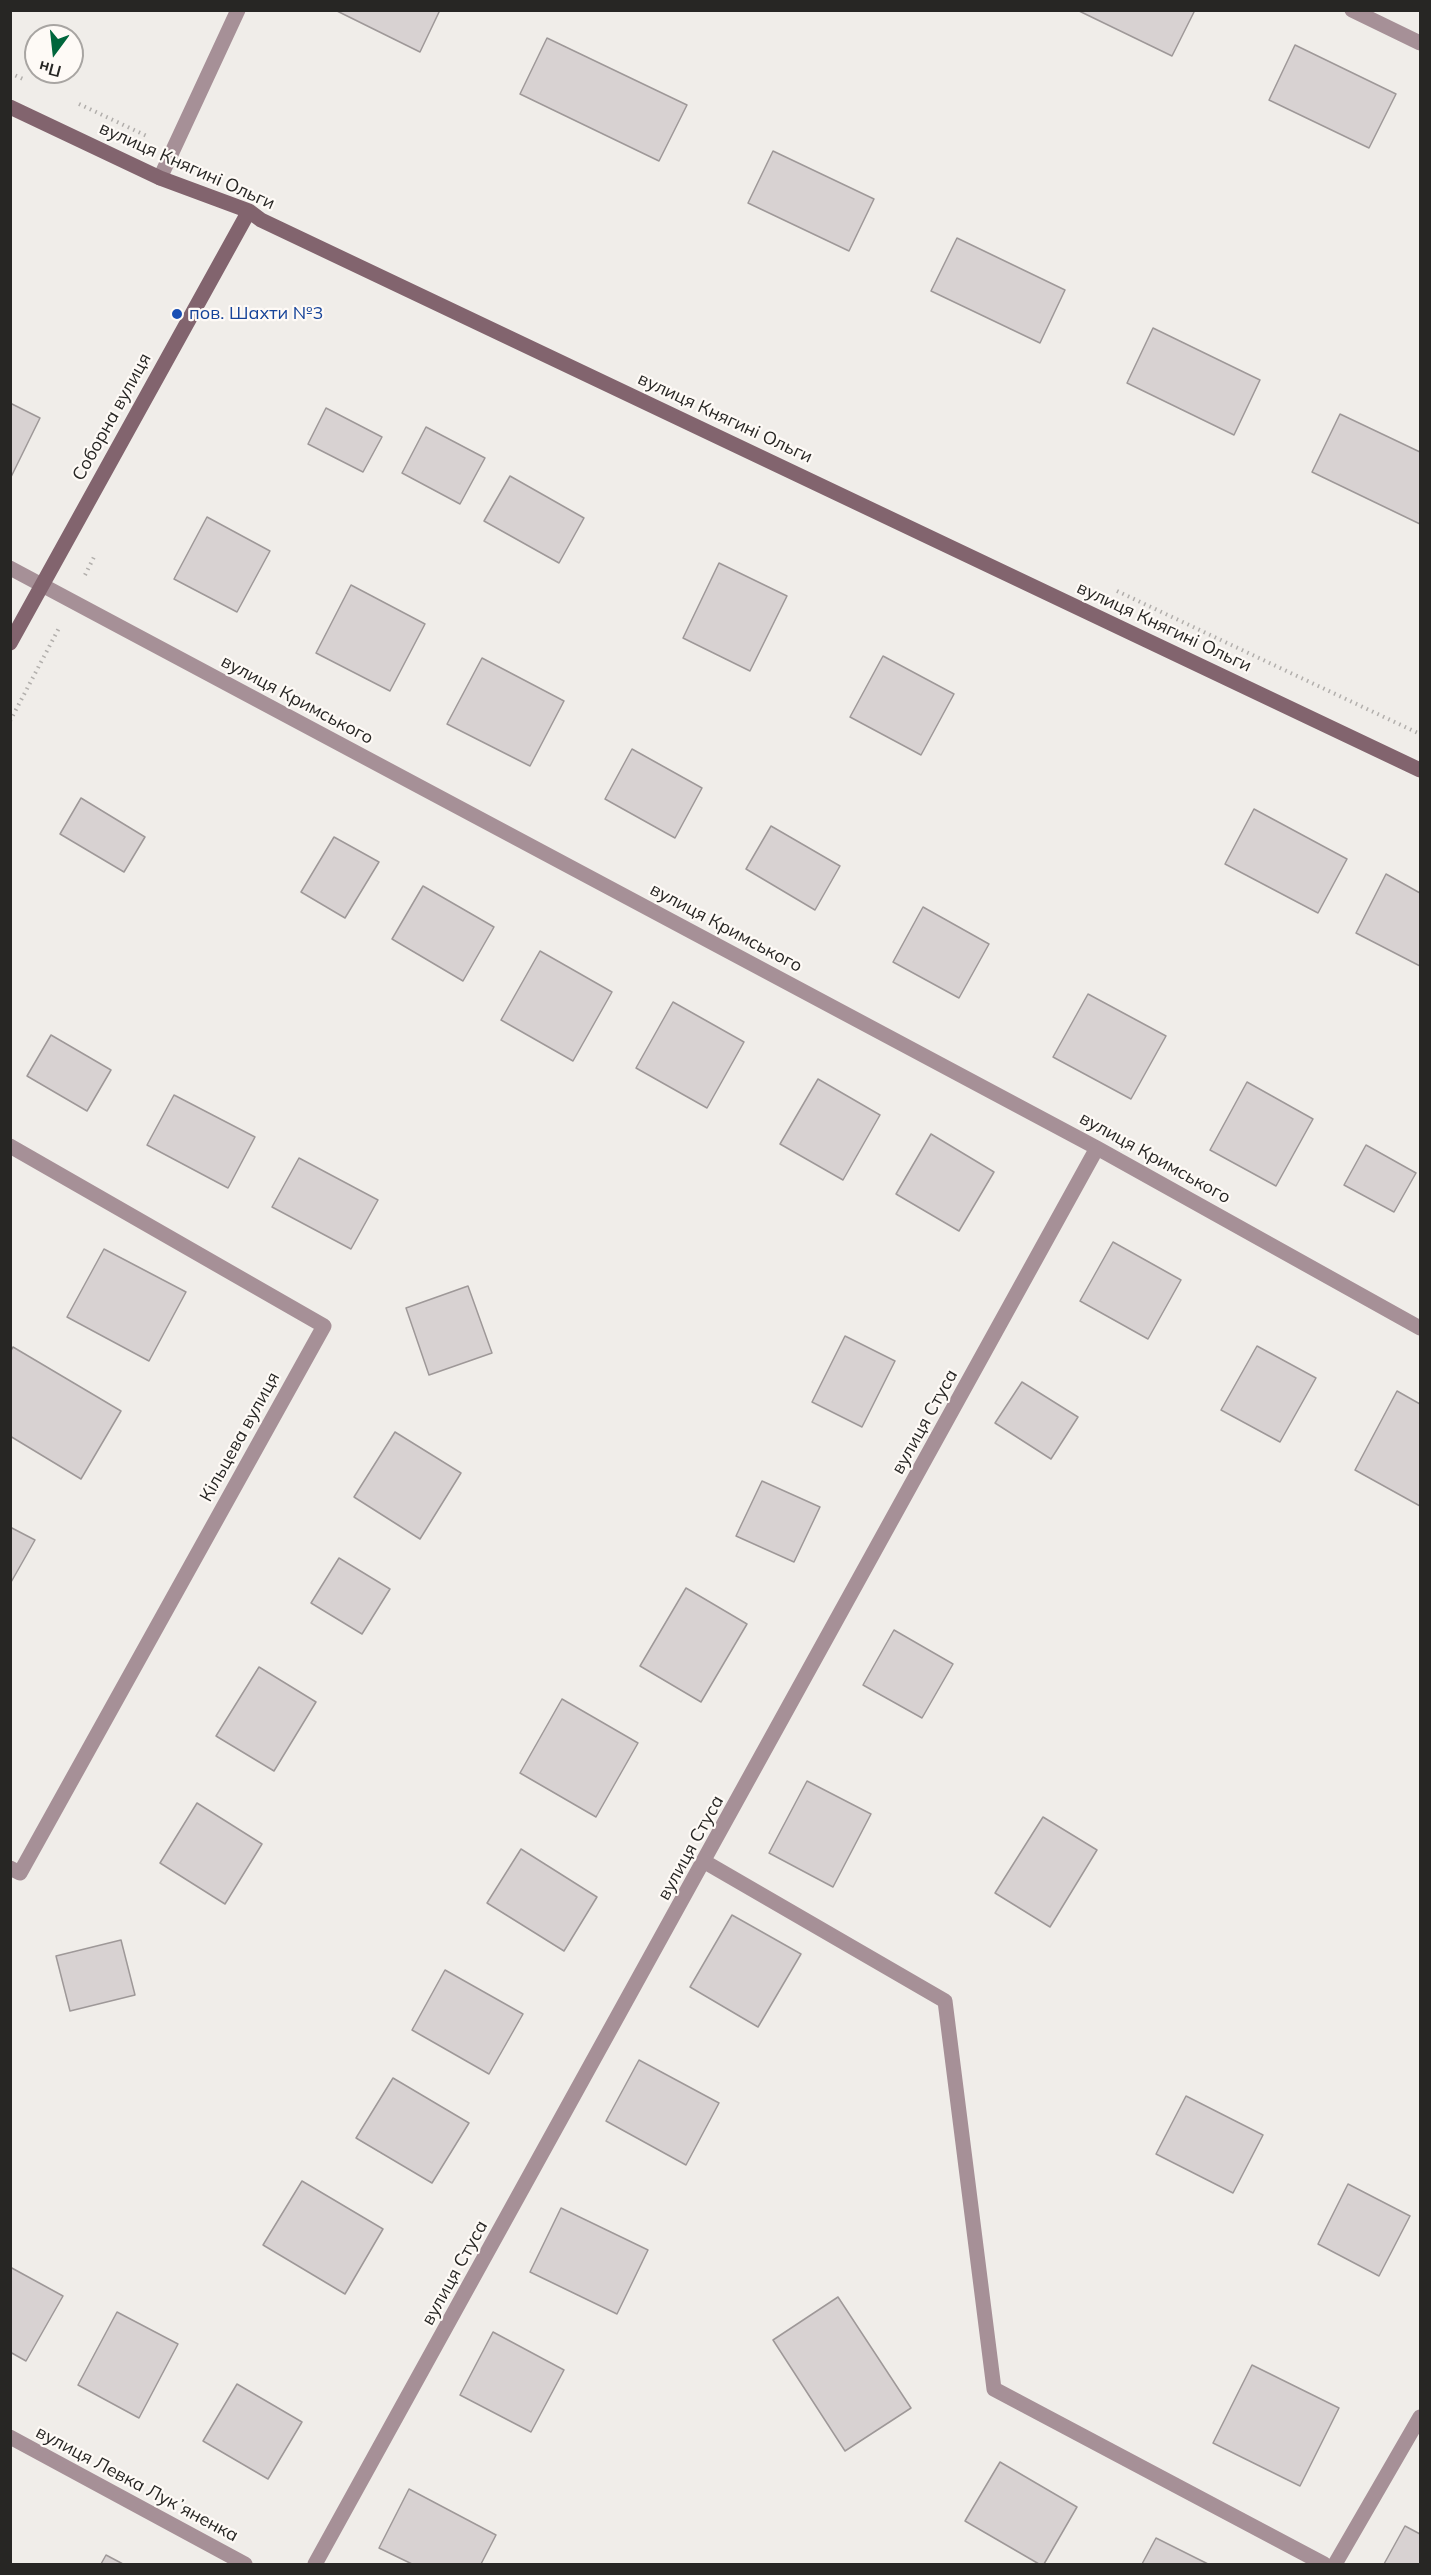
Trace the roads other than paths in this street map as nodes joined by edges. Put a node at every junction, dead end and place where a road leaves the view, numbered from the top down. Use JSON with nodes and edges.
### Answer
{"nodes":[{"id":1,"x":238,"y":10,"type":"edge"},
{"id":2,"x":1352,"y":10,"type":"edge"},
{"id":3,"x":1420,"y":43,"type":"edge"},
{"id":4,"x":10,"y":107,"type":"edge"},
{"id":5,"x":160,"y":178,"type":"junction"},
{"id":6,"x":249,"y":211,"type":"junction"},
{"id":7,"x":10,"y":568,"type":"edge"},
{"id":8,"x":41,"y":585,"type":"junction"},
{"id":9,"x":10,"y":643,"type":"edge"},
{"id":10,"x":1420,"y":770,"type":"edge"},
{"id":11,"x":10,"y":1146,"type":"edge"},
{"id":12,"x":1097,"y":1148,"type":"junction"},
{"id":13,"x":1420,"y":1328,"type":"edge"},
{"id":14,"x":705,"y":1862,"type":"junction"},
{"id":15,"x":10,"y":1868,"type":"edge"},
{"id":16,"x":1420,"y":2417,"type":"edge"},
{"id":17,"x":10,"y":2437,"type":"edge"},
{"id":18,"x":245,"y":2565,"type":"edge"},
{"id":19,"x":315,"y":2565,"type":"edge"},
{"id":20,"x":1324,"y":2565,"type":"edge"},
{"id":21,"x":1335,"y":2565,"type":"edge"}],
"edges":[{"from":1,"to":5,"type":"street"},
{"from":2,"to":3,"type":"street"},
{"from":4,"to":5,"type":"street","name":"вулиця Княгині Ольги"},
{"from":5,"to":6,"type":"street","name":"вулиця Княгині Ольги"},
{"from":6,"to":8,"type":"street","name":"Соборна вулиця"},
{"from":6,"to":10,"type":"street","name":"вулиця Княгині Ольги"},
{"from":7,"to":8,"type":"street","name":"вулиця Кримського"},
{"from":8,"to":9,"type":"street","name":"Соборна вулиця"},
{"from":8,"to":12,"type":"street","name":"вулиця Кримського"},
{"from":11,"to":15,"type":"street","name":"Кільцева вулиця"},
{"from":12,"to":13,"type":"street","name":"вулиця Кримського"},
{"from":12,"to":14,"type":"street","name":"вулиця Стуса"},
{"from":14,"to":19,"type":"street","name":"вулиця Стуса"},
{"from":14,"to":20,"type":"street"},
{"from":16,"to":21,"type":"street"},
{"from":17,"to":18,"type":"street","name":"вулиця Левка Лукʼяненка"}]}
